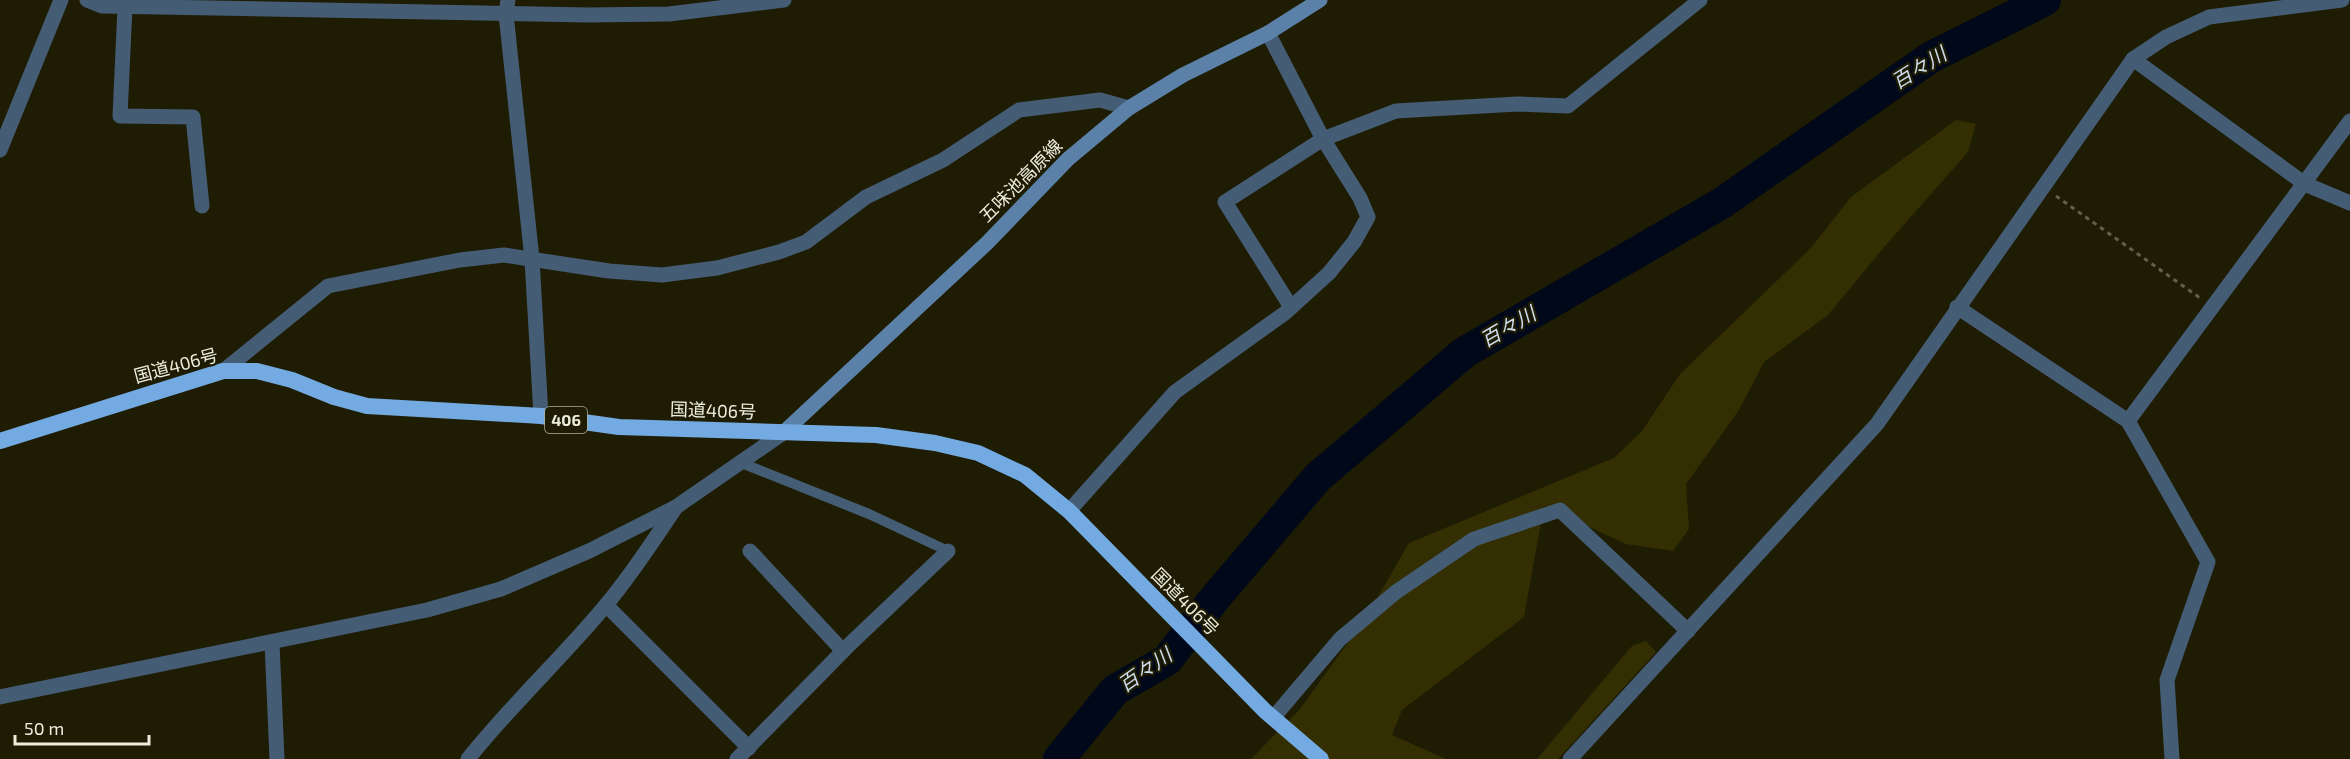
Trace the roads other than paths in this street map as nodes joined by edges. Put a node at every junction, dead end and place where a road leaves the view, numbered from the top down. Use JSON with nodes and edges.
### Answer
{"nodes":[{"id":1,"x":61,"y":0,"type":"edge"},
{"id":2,"x":87,"y":0,"type":"edge"},
{"id":3,"x":784,"y":0,"type":"edge"},
{"id":4,"x":1320,"y":0,"type":"edge"},
{"id":5,"x":1700,"y":0,"type":"edge"},
{"id":6,"x":2342,"y":0,"type":"edge"},
{"id":7,"x":125,"y":6,"type":"junction"},
{"id":8,"x":507,"y":7,"type":"edge"},
{"id":9,"x":1268,"y":33,"type":"junction"},
{"id":10,"x":2133,"y":59,"type":"junction"},
{"id":11,"x":1129,"y":108,"type":"junction"},
{"id":12,"x":2350,"y":121,"type":"edge"},
{"id":13,"x":1323,"y":139,"type":"junction"},
{"id":14,"x":0,"y":150,"type":"edge"},
{"id":15,"x":2306,"y":184,"type":"junction"},
{"id":16,"x":2350,"y":203,"type":"edge"},
{"id":17,"x":202,"y":206,"type":"dead end"},
{"id":18,"x":532,"y":259,"type":"junction"},
{"id":19,"x":1291,"y":307,"type":"junction"},
{"id":20,"x":1957,"y":307,"type":"junction"},
{"id":21,"x":223,"y":371,"type":"junction"},
{"id":22,"x":541,"y":416,"type":"junction"},
{"id":23,"x":2128,"y":421,"type":"junction"},
{"id":24,"x":783,"y":433,"type":"junction"},
{"id":25,"x":0,"y":441,"type":"edge"},
{"id":26,"x":739,"y":462,"type":"junction"},
{"id":27,"x":676,"y":507,"type":"junction"},
{"id":28,"x":1069,"y":511,"type":"junction"},
{"id":29,"x":948,"y":551,"type":"joint"},
{"id":30,"x":750,"y":552,"type":"dead end"},
{"id":31,"x":606,"y":605,"type":"junction"},
{"id":32,"x":1688,"y":631,"type":"junction"},
{"id":33,"x":272,"y":642,"type":"junction"},
{"id":34,"x":843,"y":651,"type":"junction"},
{"id":35,"x":0,"y":697,"type":"edge"},
{"id":36,"x":1269,"y":715,"type":"junction"},
{"id":37,"x":749,"y":748,"type":"junction"},
{"id":38,"x":277,"y":759,"type":"edge"},
{"id":39,"x":468,"y":759,"type":"edge"},
{"id":40,"x":737,"y":759,"type":"edge"},
{"id":41,"x":1321,"y":759,"type":"edge"},
{"id":42,"x":1570,"y":759,"type":"edge"},
{"id":43,"x":2172,"y":759,"type":"edge"}],
"edges":[{"from":1,"to":14,"type":"street"},
{"from":2,"to":7,"type":"street"},
{"from":3,"to":8,"type":"street"},
{"from":4,"to":9,"type":"main road","name":"五味池高原線"},
{"from":5,"to":13,"type":"street"},
{"from":6,"to":10,"type":"street"},
{"from":7,"to":8,"type":"street"},
{"from":7,"to":17,"type":"street"},
{"from":8,"to":18,"type":"street"},
{"from":9,"to":11,"type":"main road","name":"五味池高原線"},
{"from":9,"to":13,"type":"street"},
{"from":10,"to":15,"type":"street"},
{"from":10,"to":20,"type":"street"},
{"from":11,"to":18,"type":"street"},
{"from":11,"to":24,"type":"main road","name":"五味池高原線"},
{"from":12,"to":15,"type":"street"},
{"from":13,"to":19,"type":"street"},
{"from":13,"to":19,"type":"street"},
{"from":15,"to":16,"type":"street"},
{"from":15,"to":23,"type":"street"},
{"from":18,"to":21,"type":"street"},
{"from":18,"to":22,"type":"street"},
{"from":19,"to":28,"type":"street"},
{"from":20,"to":23,"type":"street"},
{"from":20,"to":32,"type":"street"},
{"from":21,"to":22,"type":"highway","name":"国道406号","number":"406"},
{"from":21,"to":25,"type":"highway","name":"国道406号","number":"406"},
{"from":22,"to":24,"type":"highway","name":"国道406号","number":"406"},
{"from":23,"to":43,"type":"street"},
{"from":24,"to":26,"type":"street"},
{"from":24,"to":28,"type":"highway","name":"国道406号","number":"406"},
{"from":26,"to":27,"type":"street"},
{"from":26,"to":29,"type":"lane"},
{"from":27,"to":31,"type":"street"},
{"from":27,"to":33,"type":"street"},
{"from":28,"to":36,"type":"highway","name":"国道406号","number":"406"},
{"from":29,"to":34,"type":"street"},
{"from":30,"to":34,"type":"street"},
{"from":31,"to":37,"type":"street"},
{"from":31,"to":39,"type":"street"},
{"from":32,"to":36,"type":"street"},
{"from":32,"to":42,"type":"street"},
{"from":33,"to":35,"type":"street"},
{"from":33,"to":38,"type":"street"},
{"from":34,"to":37,"type":"street"},
{"from":36,"to":41,"type":"highway","name":"国道406号","number":"406"},
{"from":37,"to":40,"type":"street"}]}
